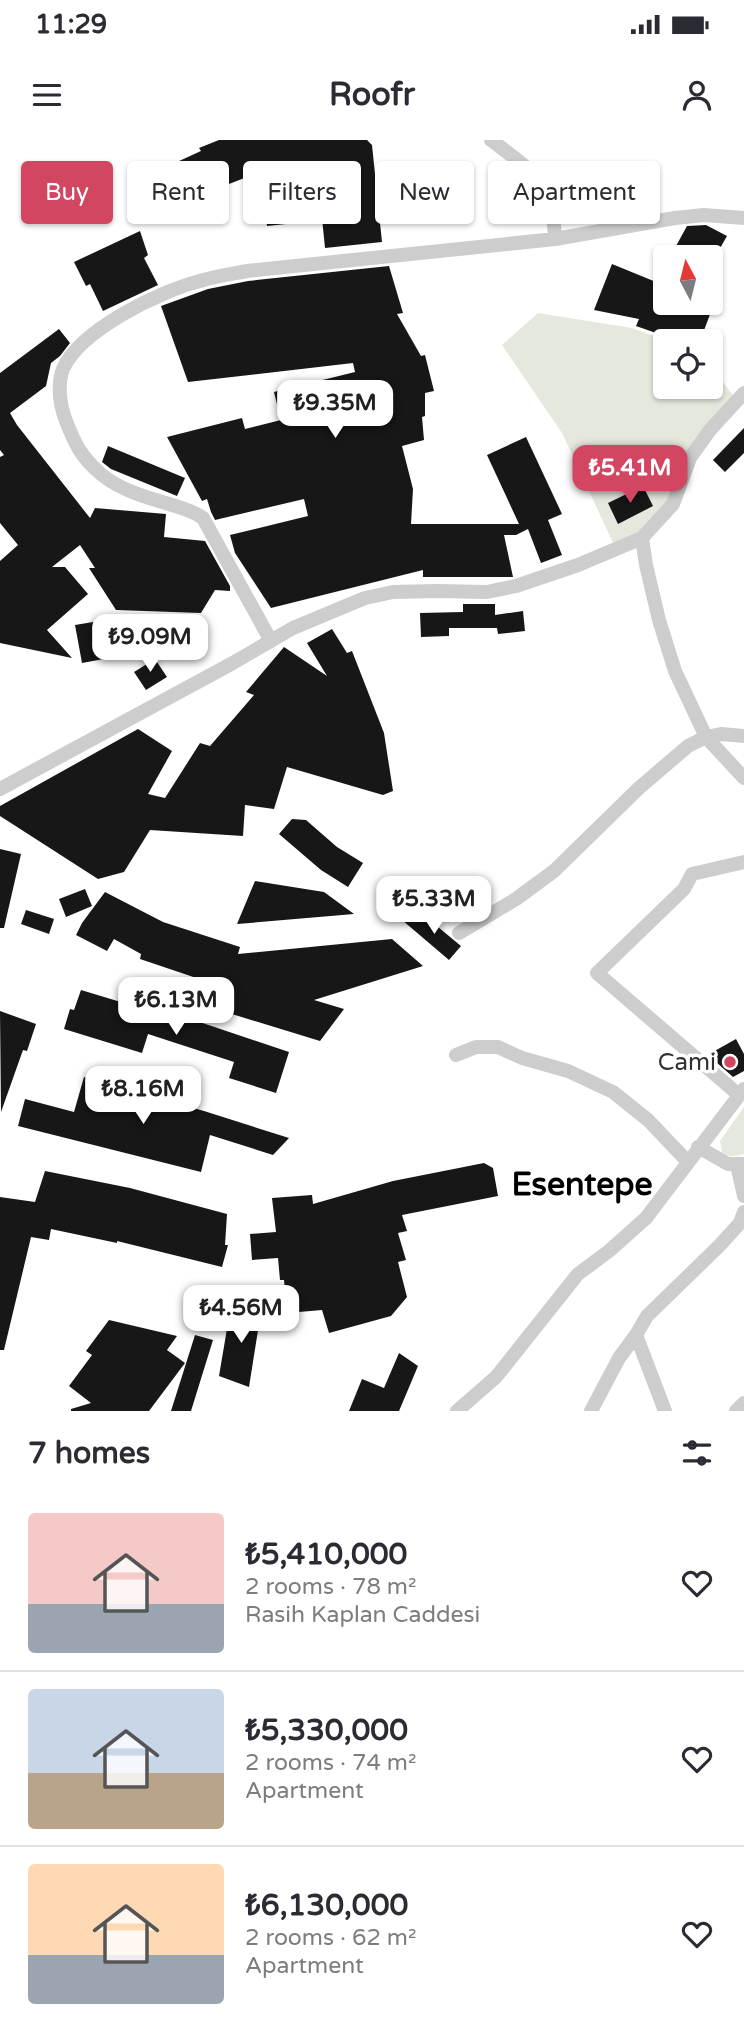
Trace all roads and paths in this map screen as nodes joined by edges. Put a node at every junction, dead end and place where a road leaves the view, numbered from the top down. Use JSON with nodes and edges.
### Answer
{"nodes":[{"id":1,"x":491,"y":140,"type":"edge"},
{"id":2,"x":744,"y":218,"type":"edge"},
{"id":3,"x":555,"y":239,"type":"junction"},
{"id":4,"x":744,"y":393,"type":"edge"},
{"id":5,"x":642,"y":538,"type":"junction"},
{"id":6,"x":271,"y":641,"type":"junction"},
{"id":7,"x":744,"y":736,"type":"edge"},
{"id":8,"x":706,"y":737,"type":"junction"},
{"id":9,"x":744,"y":778,"type":"edge"},
{"id":10,"x":0,"y":789,"type":"edge"},
{"id":11,"x":744,"y":862,"type":"edge"},
{"id":12,"x":459,"y":933,"type":"dead end"},
{"id":13,"x":456,"y":1055,"type":"dead end"},
{"id":14,"x":741,"y":1092,"type":"edge"},
{"id":15,"x":698,"y":1147,"type":"junction"},
{"id":16,"x":688,"y":1162,"type":"junction"},
{"id":17,"x":740,"y":1165,"type":"edge"},
{"id":18,"x":744,"y":1196,"type":"edge"},
{"id":19,"x":744,"y":1212,"type":"edge"},
{"id":20,"x":636,"y":1335,"type":"junction"},
{"id":21,"x":744,"y":1403,"type":"edge"},
{"id":22,"x":457,"y":1411,"type":"edge"},
{"id":23,"x":591,"y":1411,"type":"edge"},
{"id":24,"x":665,"y":1411,"type":"edge"},
{"id":25,"x":736,"y":1411,"type":"edge"}],
"edges":[{"from":1,"to":3,"type":"street"},
{"from":2,"to":3,"type":"street"},
{"from":3,"to":6,"type":"street"},
{"from":4,"to":5,"type":"street"},
{"from":5,"to":6,"type":"street"},
{"from":5,"to":8,"type":"street"},
{"from":6,"to":10,"type":"street"},
{"from":7,"to":8,"type":"street"},
{"from":8,"to":9,"type":"street"},
{"from":8,"to":12,"type":"street"},
{"from":11,"to":14,"type":"street"},
{"from":13,"to":16,"type":"street"},
{"from":14,"to":15,"type":"street"},
{"from":15,"to":16,"type":"street"},
{"from":15,"to":17,"type":"street"},
{"from":16,"to":22,"type":"street"},
{"from":17,"to":18,"type":"street"},
{"from":19,"to":20,"type":"street"},
{"from":20,"to":23,"type":"street"},
{"from":20,"to":24,"type":"street"},
{"from":21,"to":25,"type":"street"}]}
